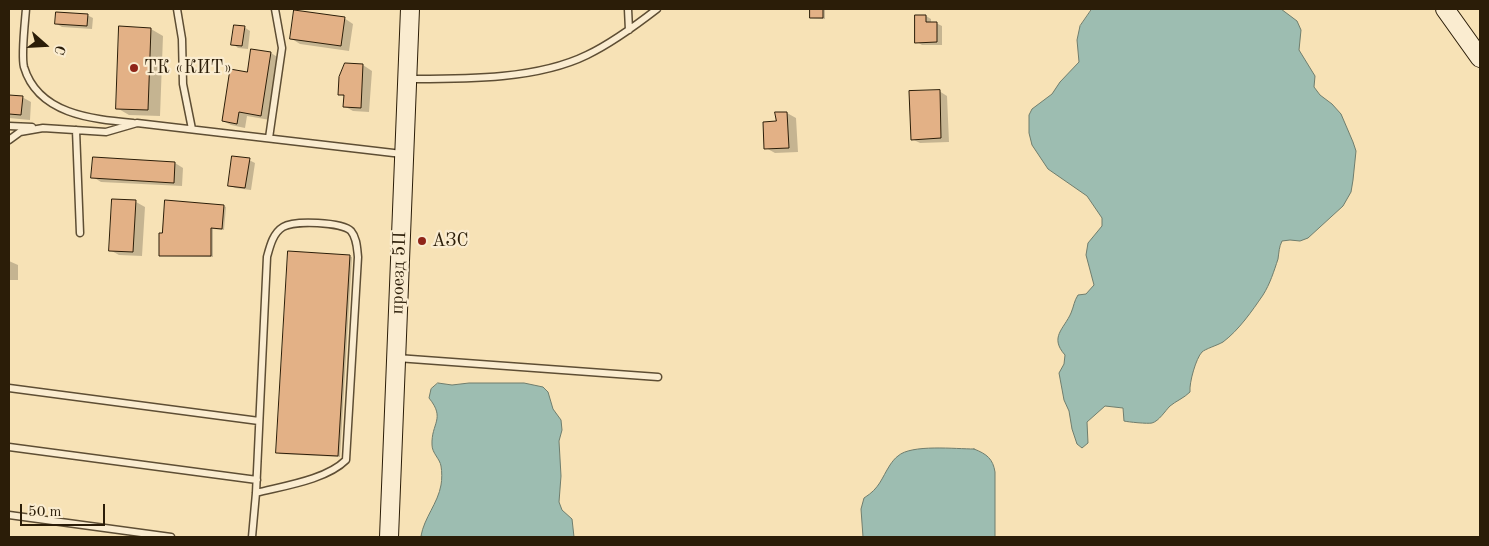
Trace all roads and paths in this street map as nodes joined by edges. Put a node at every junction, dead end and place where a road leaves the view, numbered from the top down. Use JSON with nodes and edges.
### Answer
{"nodes":[{"id":1,"x":26,"y":9,"type":"edge"},
{"id":2,"x":177,"y":9,"type":"edge"},
{"id":3,"x":276,"y":9,"type":"edge"},
{"id":4,"x":410,"y":9,"type":"edge"},
{"id":5,"x":628,"y":9,"type":"edge"},
{"id":6,"x":657,"y":9,"type":"edge"},
{"id":7,"x":1445,"y":9,"type":"edge"},
{"id":8,"x":629,"y":30,"type":"junction"},
{"id":9,"x":1480,"y":58,"type":"edge"},
{"id":10,"x":407,"y":80,"type":"junction"},
{"id":11,"x":137,"y":123,"type":"junction"},
{"id":12,"x":9,"y":126,"type":"edge"},
{"id":13,"x":43,"y":128,"type":"junction"},
{"id":14,"x":192,"y":129,"type":"junction"},
{"id":15,"x":76,"y":130,"type":"junction"},
{"id":16,"x":269,"y":138,"type":"junction"},
{"id":17,"x":9,"y":140,"type":"edge"},
{"id":18,"x":404,"y":154,"type":"junction"},
{"id":19,"x":80,"y":233,"type":"dead end"},
{"id":20,"x":396,"y":357,"type":"junction"},
{"id":21,"x":658,"y":377,"type":"dead end"},
{"id":22,"x":9,"y":388,"type":"edge"},
{"id":23,"x":260,"y":421,"type":"junction"},
{"id":24,"x":9,"y":447,"type":"edge"},
{"id":25,"x":257,"y":480,"type":"junction"},
{"id":26,"x":256,"y":493,"type":"junction"},
{"id":27,"x":9,"y":515,"type":"edge"},
{"id":28,"x":171,"y":537,"type":"edge"},
{"id":29,"x":252,"y":537,"type":"edge"},
{"id":30,"x":389,"y":537,"type":"edge"}],
"edges":[{"from":1,"to":11,"type":"lane"},
{"from":2,"to":14,"type":"lane"},
{"from":3,"to":16,"type":"lane"},
{"from":4,"to":10,"type":"street","name":"проезд 5П"},
{"from":5,"to":8,"type":"lane"},
{"from":6,"to":8,"type":"lane"},
{"from":7,"to":9,"type":"street"},
{"from":8,"to":10,"type":"lane"},
{"from":10,"to":18,"type":"street","name":"проезд 5П"},
{"from":11,"to":14,"type":"lane"},
{"from":11,"to":15,"type":"lane"},
{"from":12,"to":13,"type":"lane"},
{"from":13,"to":15,"type":"lane"},
{"from":13,"to":17,"type":"lane"},
{"from":14,"to":16,"type":"lane"},
{"from":15,"to":19,"type":"lane"},
{"from":16,"to":18,"type":"lane"},
{"from":18,"to":20,"type":"street","name":"проезд 5П"},
{"from":20,"to":21,"type":"lane"},
{"from":20,"to":30,"type":"street","name":"проезд 5П"},
{"from":22,"to":23,"type":"lane"},
{"from":23,"to":25,"type":"lane"},
{"from":23,"to":26,"type":"lane"},
{"from":24,"to":25,"type":"lane"},
{"from":25,"to":26,"type":"lane"},
{"from":26,"to":29,"type":"lane"},
{"from":27,"to":28,"type":"lane"}]}
